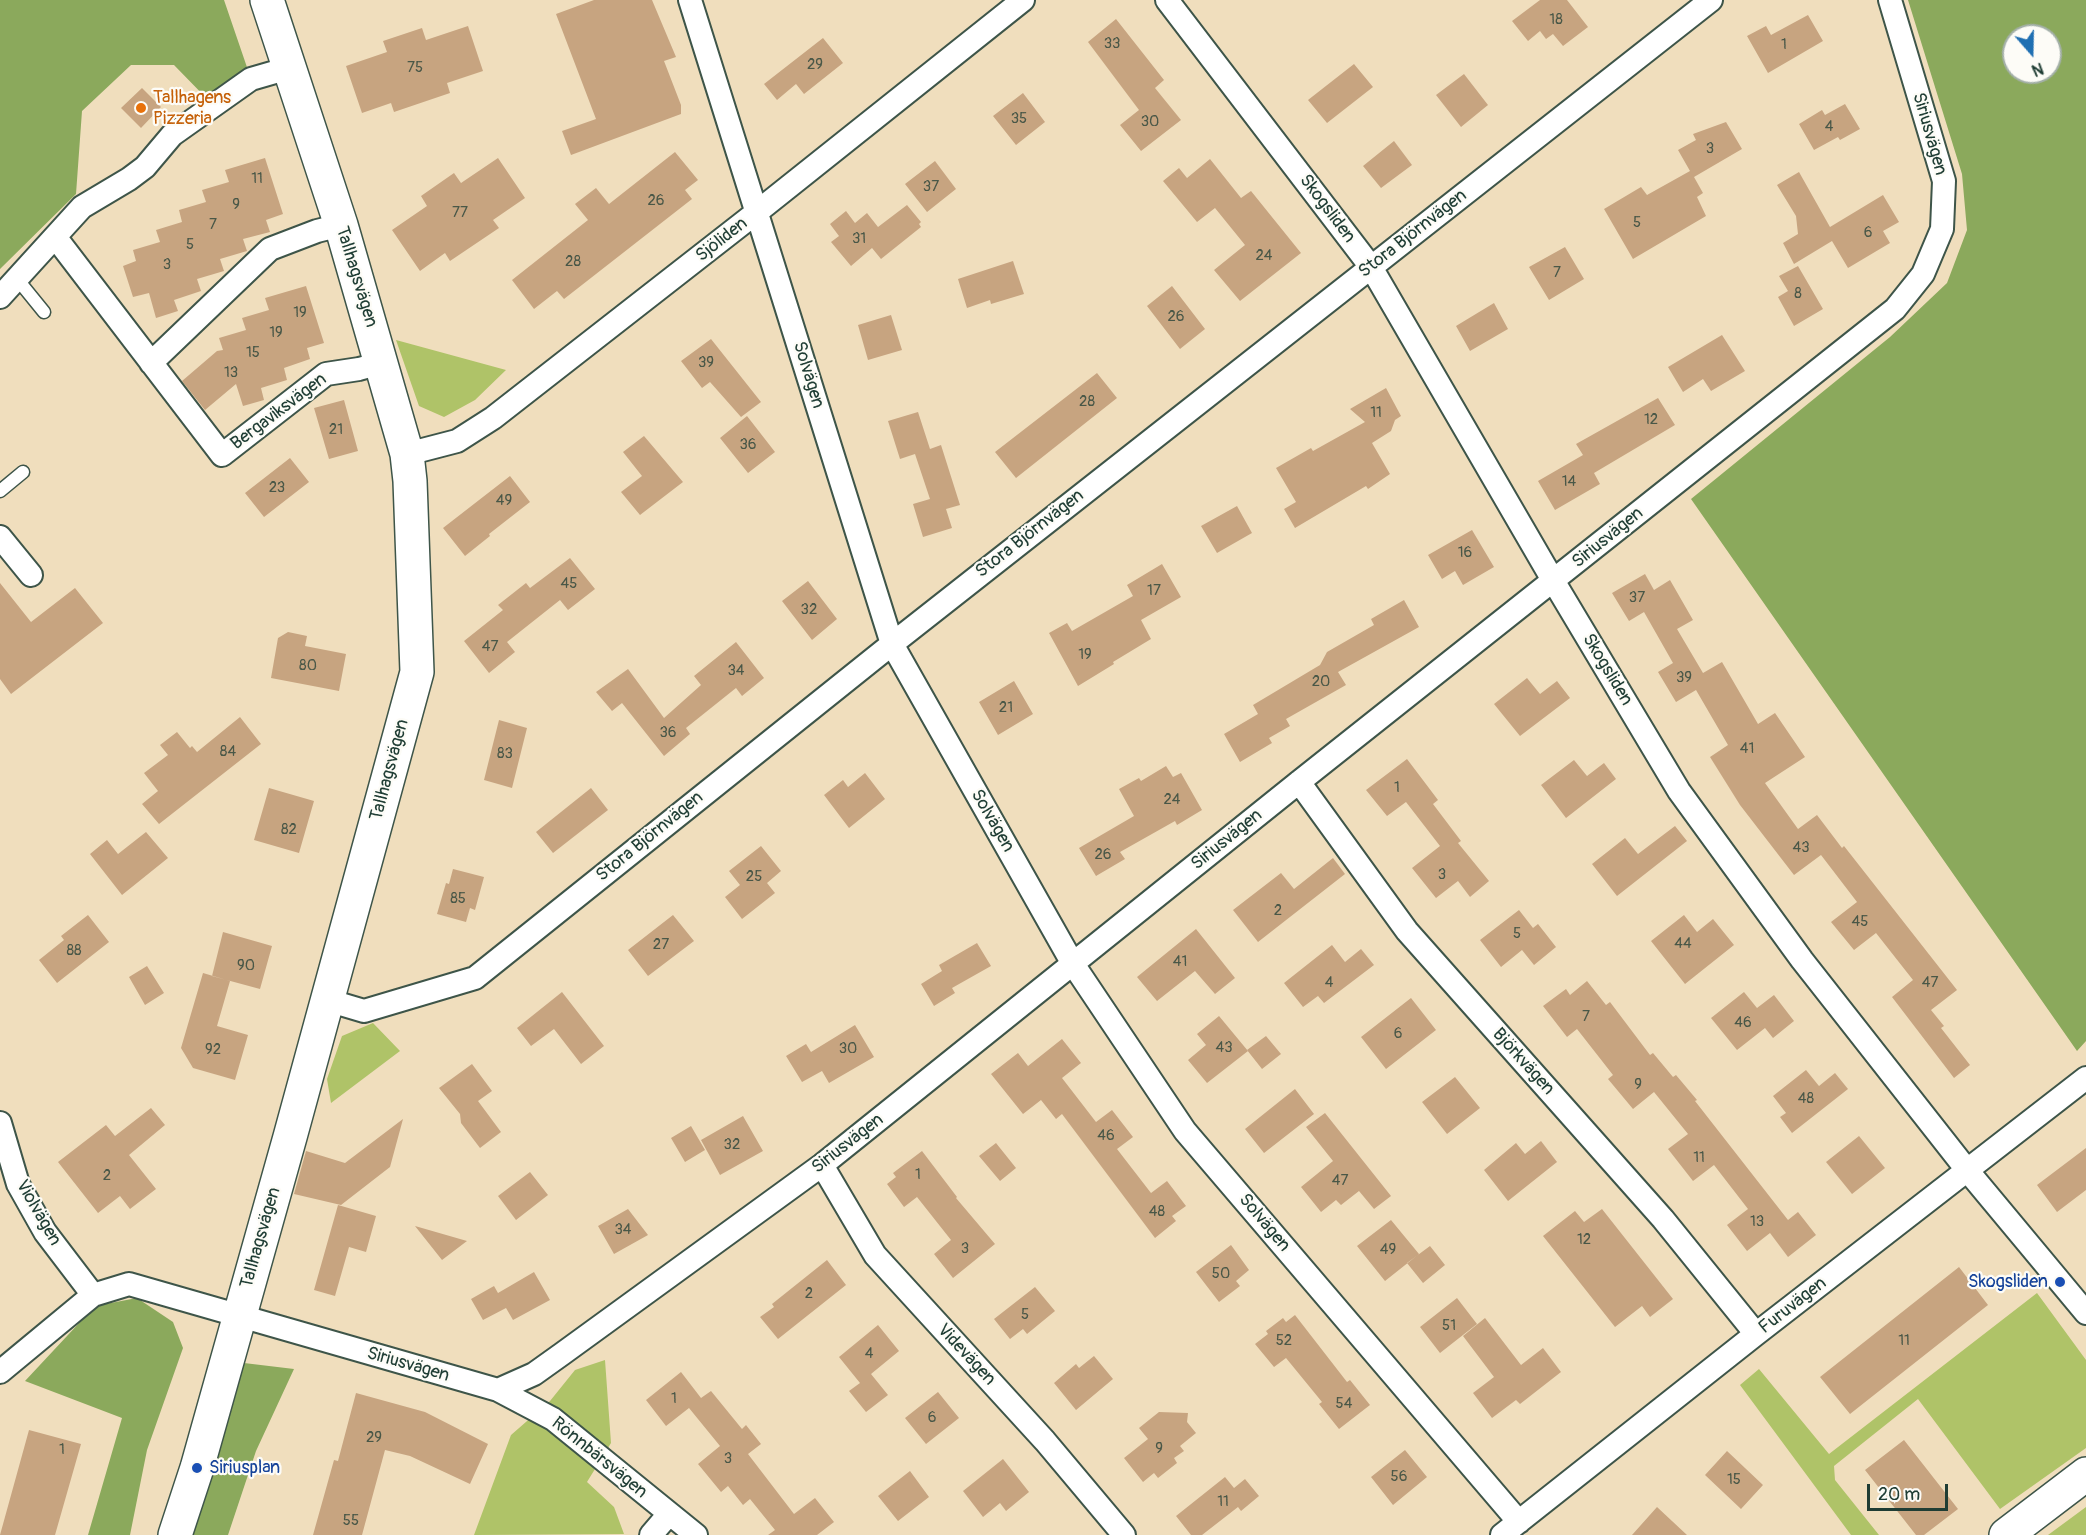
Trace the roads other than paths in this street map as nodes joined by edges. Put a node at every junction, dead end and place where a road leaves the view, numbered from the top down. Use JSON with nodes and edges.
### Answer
{"nodes":[{"id":1,"x":267,"y":0,"type":"edge"},
{"id":2,"x":690,"y":0,"type":"edge"},
{"id":3,"x":1023,"y":0,"type":"edge"},
{"id":4,"x":1167,"y":0,"type":"edge"},
{"id":5,"x":1712,"y":0,"type":"edge"},
{"id":6,"x":1890,"y":0,"type":"edge"},
{"id":7,"x":289,"y":68,"type":"junction"},
{"id":8,"x":758,"y":212,"type":"junction"},
{"id":9,"x":341,"y":225,"type":"junction"},
{"id":10,"x":56,"y":238,"type":"junction"},
{"id":11,"x":1371,"y":267,"type":"junction"},
{"id":12,"x":18,"y":280,"type":"junction"},
{"id":13,"x":0,"y":297,"type":"edge"},
{"id":14,"x":44,"y":312,"type":"dead end"},
{"id":15,"x":151,"y":363,"type":"junction"},
{"id":16,"x":381,"y":363,"type":"junction"},
{"id":17,"x":407,"y":454,"type":"junction"},
{"id":18,"x":23,"y":472,"type":"dead end"},
{"id":19,"x":0,"y":491,"type":"edge"},
{"id":20,"x":0,"y":537,"type":"edge"},
{"id":21,"x":31,"y":574,"type":"dead end"},
{"id":22,"x":1554,"y":582,"type":"junction"},
{"id":23,"x":891,"y":644,"type":"junction"},
{"id":24,"x":1299,"y":782,"type":"junction"},
{"id":25,"x":1073,"y":964,"type":"junction"},
{"id":26,"x":327,"y":1000,"type":"junction"},
{"id":27,"x":2086,"y":1078,"type":"edge"},
{"id":28,"x":0,"y":1123,"type":"edge"},
{"id":29,"x":822,"y":1165,"type":"junction"},
{"id":30,"x":1967,"y":1170,"type":"junction"},
{"id":31,"x":93,"y":1295,"type":"junction"},
{"id":32,"x":2086,"y":1313,"type":"edge"},
{"id":33,"x":239,"y":1317,"type":"junction"},
{"id":34,"x":1756,"y":1335,"type":"junction"},
{"id":35,"x":0,"y":1372,"type":"edge"},
{"id":36,"x":498,"y":1390,"type":"junction"},
{"id":37,"x":2086,"y":1474,"type":"edge"},
{"id":38,"x":669,"y":1514,"type":"junction"},
{"id":39,"x":1510,"y":1528,"type":"edge"},
{"id":40,"x":176,"y":1535,"type":"edge"},
{"id":41,"x":651,"y":1535,"type":"edge"},
{"id":42,"x":696,"y":1535,"type":"edge"},
{"id":43,"x":1124,"y":1535,"type":"edge"},
{"id":44,"x":2006,"y":1535,"type":"edge"}],
"edges":[{"from":1,"to":7,"type":"main road","name":"Tallhagsvägen"},
{"from":2,"to":8,"type":"street","name":"Solvägen"},
{"from":3,"to":8,"type":"street","name":"Sjöliden"},
{"from":4,"to":11,"type":"street","name":"Skogsliden"},
{"from":5,"to":11,"type":"street","name":"Stora Björnvägen"},
{"from":6,"to":22,"type":"street","name":"Siriusvägen"},
{"from":7,"to":9,"type":"main road","name":"Tallhagsvägen"},
{"from":7,"to":10,"type":"street"},
{"from":8,"to":17,"type":"street","name":"Sjöliden"},
{"from":8,"to":23,"type":"street","name":"Solvägen"},
{"from":9,"to":15,"type":"street"},
{"from":9,"to":16,"type":"main road","name":"Tallhagsvägen"},
{"from":10,"to":12,"type":"street"},
{"from":10,"to":15,"type":"street","name":"Bergaviksvägen"},
{"from":11,"to":22,"type":"street","name":"Skogsliden"},
{"from":11,"to":23,"type":"street","name":"Stora Björnvägen"},
{"from":12,"to":13,"type":"street"},
{"from":12,"to":14,"type":"lane"},
{"from":15,"to":16,"type":"street","name":"Bergaviksvägen"},
{"from":16,"to":17,"type":"main road","name":"Tallhagsvägen"},
{"from":17,"to":26,"type":"main road","name":"Tallhagsvägen"},
{"from":18,"to":19,"type":"lane"},
{"from":20,"to":21,"type":"street"},
{"from":22,"to":24,"type":"street","name":"Siriusvägen"},
{"from":22,"to":30,"type":"street","name":"Skogsliden"},
{"from":23,"to":25,"type":"street","name":"Solvägen"},
{"from":23,"to":26,"type":"street","name":"Stora Björnvägen"},
{"from":24,"to":25,"type":"street","name":"Siriusvägen"},
{"from":24,"to":34,"type":"street","name":"Björkvägen"},
{"from":25,"to":29,"type":"street","name":"Siriusvägen"},
{"from":25,"to":39,"type":"street","name":"Solvägen"},
{"from":26,"to":33,"type":"main road","name":"Tallhagsvägen"},
{"from":27,"to":30,"type":"street","name":"Furuvägen"},
{"from":28,"to":31,"type":"street","name":"Violvägen"},
{"from":29,"to":36,"type":"street","name":"Siriusvägen"},
{"from":29,"to":43,"type":"street","name":"Videvägen"},
{"from":30,"to":32,"type":"street","name":"Skogsliden"},
{"from":30,"to":34,"type":"street","name":"Furuvägen"},
{"from":31,"to":33,"type":"street"},
{"from":31,"to":35,"type":"street"},
{"from":33,"to":36,"type":"street","name":"Siriusvägen"},
{"from":33,"to":40,"type":"main road","name":"Tallhagsvägen"},
{"from":34,"to":39,"type":"street","name":"Furuvägen"},
{"from":36,"to":38,"type":"street","name":"Rönnbärsvägen"},
{"from":37,"to":44,"type":"main road"},
{"from":38,"to":41,"type":"street"},
{"from":38,"to":42,"type":"street","name":"Rönnbärsvägen"}]}
